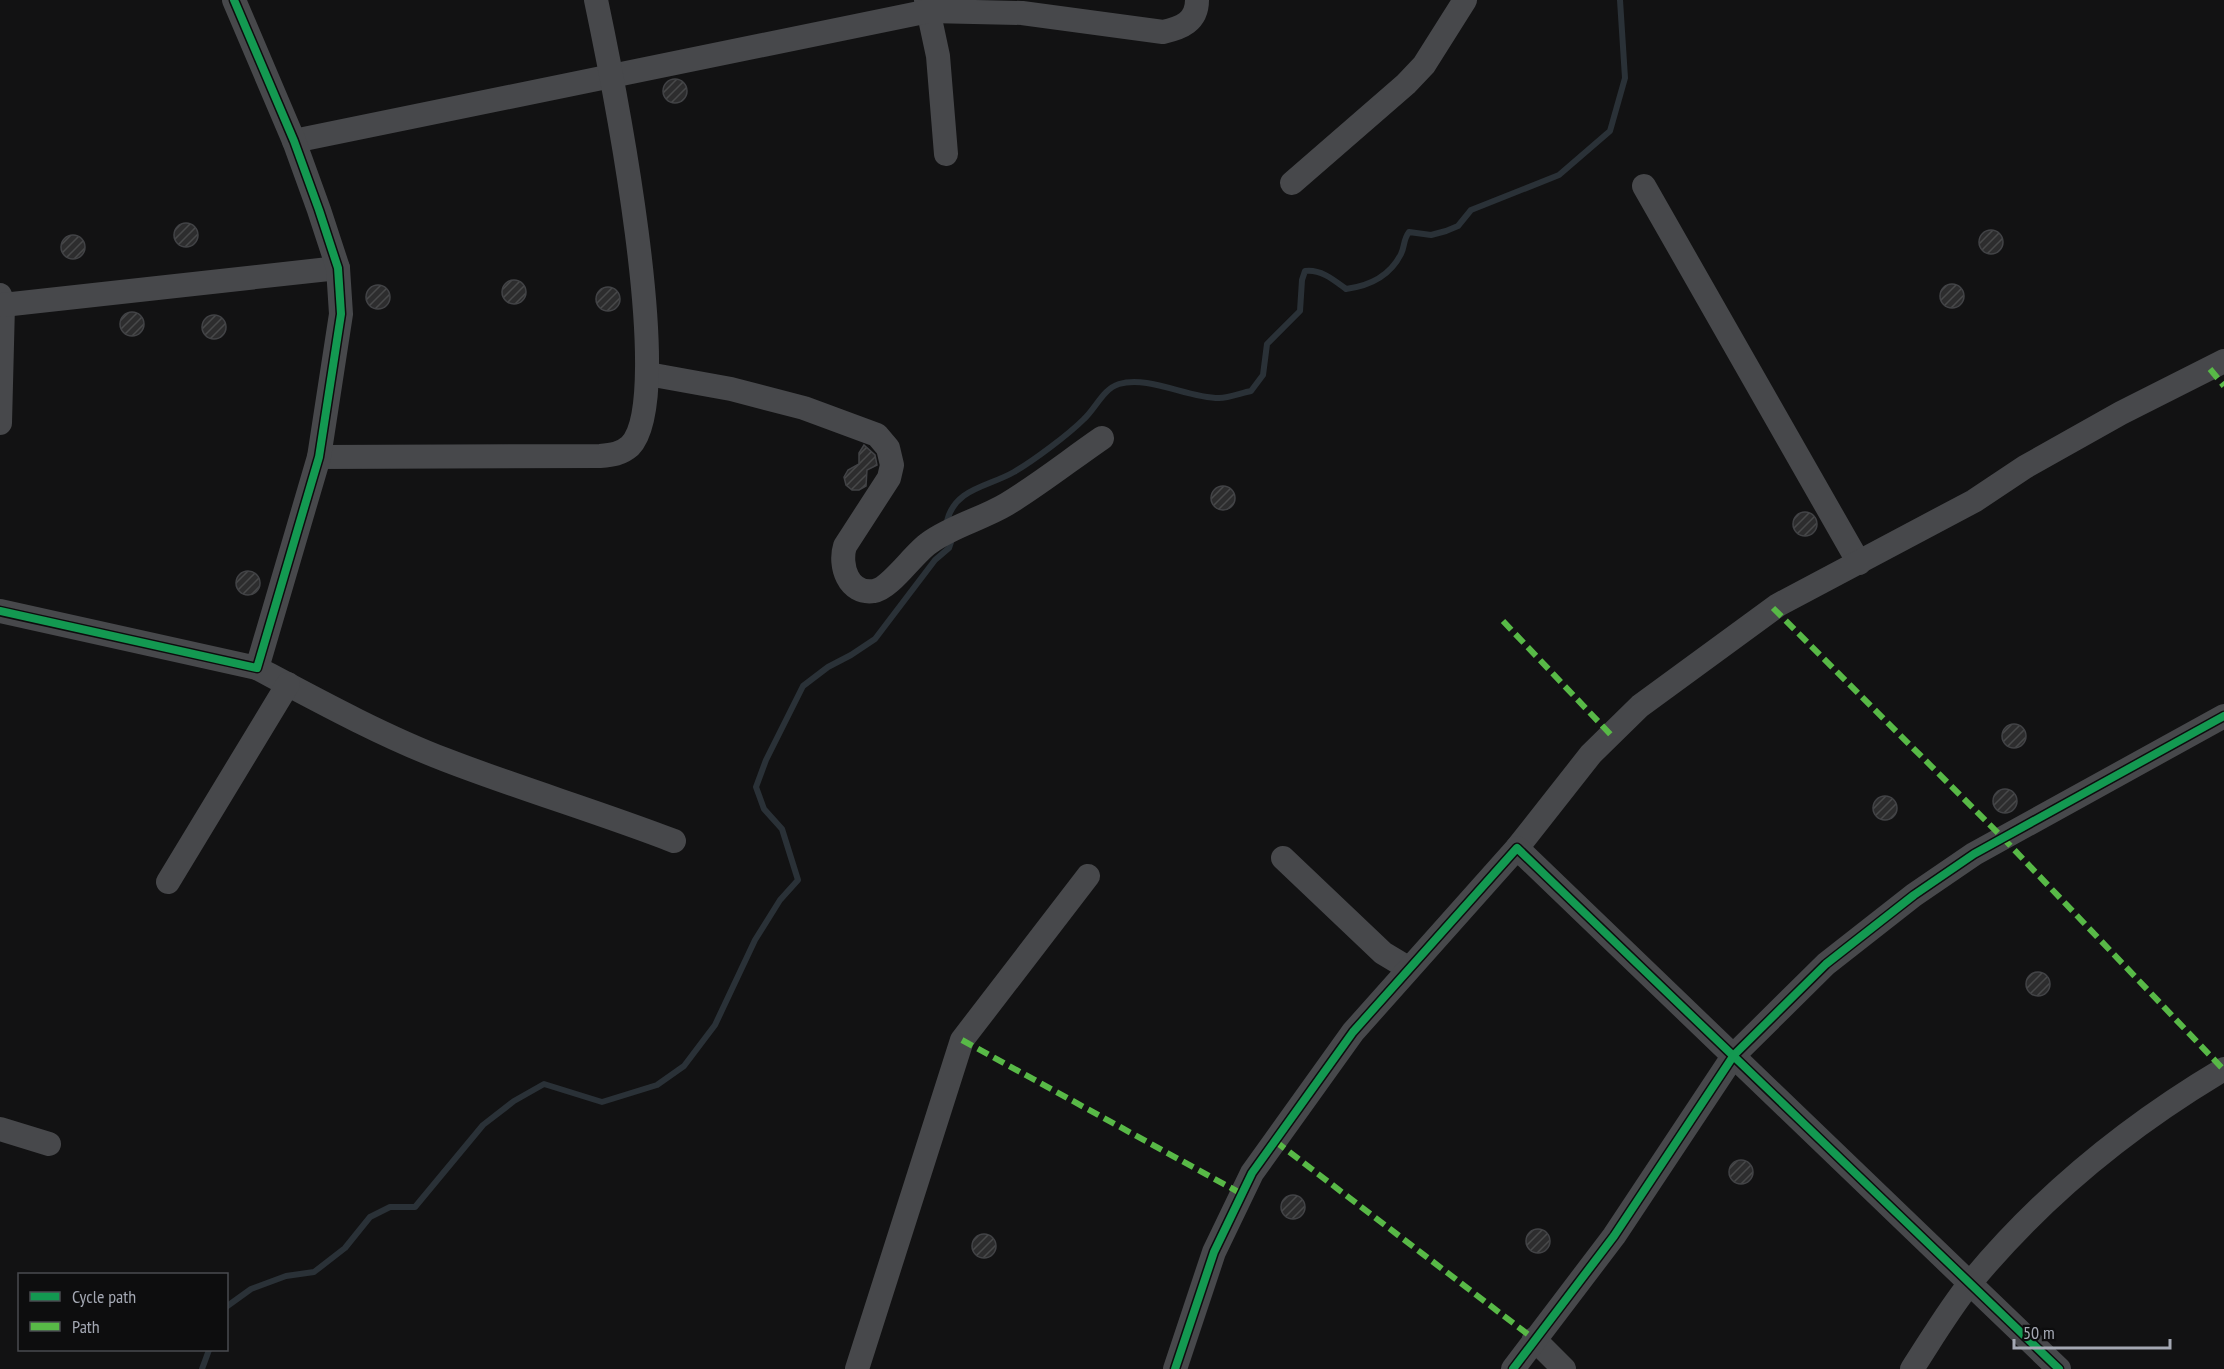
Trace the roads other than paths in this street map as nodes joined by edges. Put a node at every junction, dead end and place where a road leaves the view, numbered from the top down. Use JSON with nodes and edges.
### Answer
{"nodes":[{"id":1,"x":234,"y":0,"type":"edge"},
{"id":2,"x":596,"y":0,"type":"edge"},
{"id":3,"x":1197,"y":0,"type":"edge"},
{"id":4,"x":1465,"y":0,"type":"edge"},
{"id":5,"x":928,"y":5,"type":"edge"},
{"id":6,"x":612,"y":77,"type":"junction"},
{"id":7,"x":294,"y":141,"type":"junction"},
{"id":8,"x":946,"y":154,"type":"dead end"},
{"id":9,"x":1292,"y":183,"type":"dead end"},
{"id":10,"x":1644,"y":186,"type":"dead end"},
{"id":11,"x":338,"y":268,"type":"junction"},
{"id":12,"x":1,"y":300,"type":"edge"},
{"id":13,"x":2224,"y":362,"type":"edge"},
{"id":14,"x":648,"y":374,"type":"junction"},
{"id":15,"x":0,"y":423,"type":"edge"},
{"id":16,"x":1102,"y":438,"type":"dead end"},
{"id":17,"x":319,"y":458,"type":"junction"},
{"id":18,"x":1859,"y":563,"type":"junction"},
{"id":19,"x":0,"y":611,"type":"edge"},
{"id":20,"x":257,"y":668,"type":"junction"},
{"id":21,"x":288,"y":684,"type":"junction"},
{"id":22,"x":2224,"y":716,"type":"edge"},
{"id":23,"x":674,"y":841,"type":"dead end"},
{"id":24,"x":1517,"y":848,"type":"junction"},
{"id":25,"x":1283,"y":858,"type":"dead end"},
{"id":26,"x":1088,"y":876,"type":"dead end"},
{"id":27,"x":168,"y":882,"type":"dead end"},
{"id":28,"x":1408,"y":968,"type":"junction"},
{"id":29,"x":1734,"y":1055,"type":"junction"},
{"id":30,"x":2224,"y":1069,"type":"edge"},
{"id":31,"x":0,"y":1129,"type":"edge"},
{"id":32,"x":49,"y":1144,"type":"dead end"},
{"id":33,"x":1970,"y":1284,"type":"junction"},
{"id":34,"x":1534,"y":1339,"type":"junction"},
{"id":35,"x":857,"y":1369,"type":"edge"},
{"id":36,"x":1175,"y":1369,"type":"edge"},
{"id":37,"x":1513,"y":1369,"type":"edge"},
{"id":38,"x":1564,"y":1369,"type":"edge"},
{"id":39,"x":1912,"y":1369,"type":"edge"},
{"id":40,"x":2059,"y":1369,"type":"edge"}],
"edges":[{"from":1,"to":7,"type":"street"},
{"from":2,"to":6,"type":"street"},
{"from":3,"to":5,"type":"street"},
{"from":4,"to":9,"type":"street"},
{"from":5,"to":6,"type":"street"},
{"from":5,"to":8,"type":"street"},
{"from":6,"to":7,"type":"street"},
{"from":6,"to":14,"type":"street"},
{"from":7,"to":11,"type":"street"},
{"from":10,"to":18,"type":"street"},
{"from":11,"to":12,"type":"street"},
{"from":11,"to":17,"type":"street"},
{"from":12,"to":15,"type":"street"},
{"from":13,"to":18,"type":"street"},
{"from":14,"to":16,"type":"street"},
{"from":14,"to":17,"type":"street"},
{"from":17,"to":20,"type":"street"},
{"from":18,"to":24,"type":"street"},
{"from":19,"to":20,"type":"street"},
{"from":20,"to":21,"type":"street"},
{"from":21,"to":23,"type":"street"},
{"from":21,"to":27,"type":"street"},
{"from":22,"to":29,"type":"street"},
{"from":24,"to":28,"type":"street"},
{"from":24,"to":29,"type":"street"},
{"from":25,"to":28,"type":"street"},
{"from":26,"to":35,"type":"street"},
{"from":28,"to":36,"type":"street"},
{"from":29,"to":33,"type":"street"},
{"from":29,"to":34,"type":"street"},
{"from":30,"to":33,"type":"street"},
{"from":31,"to":32,"type":"street"},
{"from":33,"to":39,"type":"street"},
{"from":33,"to":40,"type":"street"},
{"from":34,"to":37,"type":"street"},
{"from":34,"to":38,"type":"street"}]}
